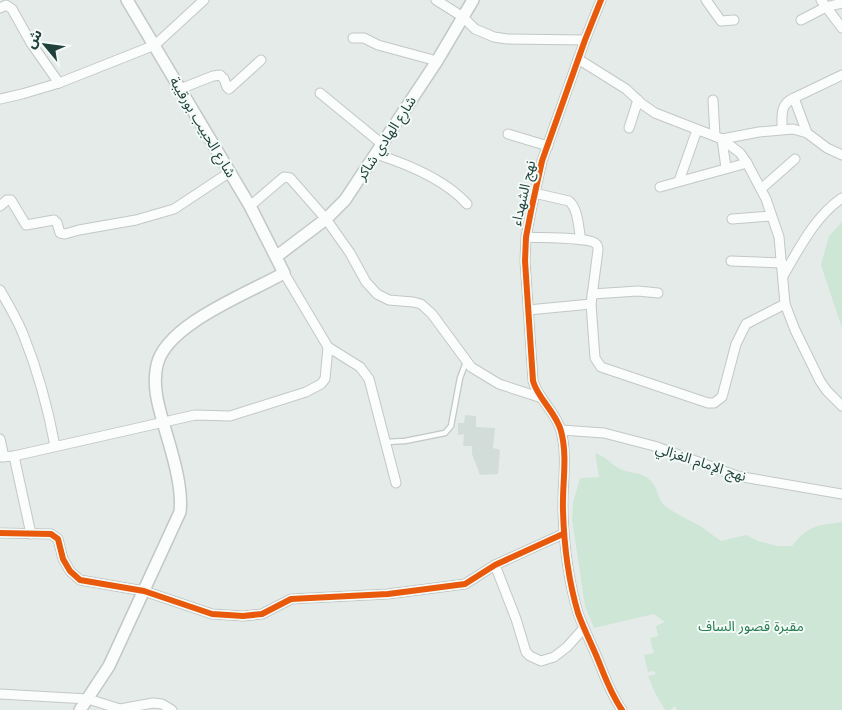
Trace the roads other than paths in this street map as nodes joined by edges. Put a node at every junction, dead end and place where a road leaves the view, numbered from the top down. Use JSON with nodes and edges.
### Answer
{"nodes":[{"id":1,"x":127,"y":0,"type":"edge"},
{"id":2,"x":204,"y":0,"type":"edge"},
{"id":3,"x":436,"y":0,"type":"edge"},
{"id":4,"x":473,"y":0,"type":"edge"},
{"id":5,"x":601,"y":0,"type":"edge"},
{"id":6,"x":706,"y":0,"type":"edge"},
{"id":7,"x":824,"y":3,"type":"edge"},
{"id":8,"x":842,"y":3,"type":"edge"},
{"id":9,"x":0,"y":8,"type":"edge"},
{"id":10,"x":464,"y":18,"type":"junction"},
{"id":11,"x":734,"y":20,"type":"dead end"},
{"id":12,"x":801,"y":20,"type":"dead end"},
{"id":13,"x":842,"y":28,"type":"edge"},
{"id":14,"x":353,"y":38,"type":"dead end"},
{"id":15,"x":585,"y":40,"type":"junction"},
{"id":16,"x":155,"y":45,"type":"junction"},
{"id":17,"x":578,"y":59,"type":"junction"},
{"id":18,"x":261,"y":60,"type":"dead end"},
{"id":19,"x":437,"y":61,"type":"junction"},
{"id":20,"x":842,"y":75,"type":"edge"},
{"id":21,"x":60,"y":83,"type":"junction"},
{"id":22,"x":180,"y":89,"type":"junction"},
{"id":23,"x":320,"y":93,"type":"dead end"},
{"id":24,"x":794,"y":98,"type":"junction"},
{"id":25,"x":0,"y":99,"type":"edge"},
{"id":26,"x":638,"y":100,"type":"junction"},
{"id":27,"x":712,"y":100,"type":"dead end"},
{"id":28,"x":630,"y":128,"type":"dead end"},
{"id":29,"x":782,"y":128,"type":"junction"},
{"id":30,"x":697,"y":130,"type":"junction"},
{"id":31,"x":807,"y":133,"type":"junction"},
{"id":32,"x":508,"y":134,"type":"dead end"},
{"id":33,"x":718,"y":137,"type":"junction"},
{"id":34,"x":382,"y":144,"type":"junction"},
{"id":35,"x":548,"y":146,"type":"junction"},
{"id":36,"x":376,"y":154,"type":"junction"},
{"id":37,"x":842,"y":155,"type":"edge"},
{"id":38,"x":795,"y":159,"type":"dead end"},
{"id":39,"x":747,"y":163,"type":"junction"},
{"id":40,"x":726,"y":168,"type":"junction"},
{"id":41,"x":230,"y":172,"type":"junction"},
{"id":42,"x":679,"y":181,"type":"junction"},
{"id":43,"x":660,"y":187,"type":"dead end"},
{"id":44,"x":761,"y":189,"type":"junction"},
{"id":45,"x":534,"y":193,"type":"junction"},
{"id":46,"x":842,"y":198,"type":"edge"},
{"id":47,"x":466,"y":204,"type":"dead end"},
{"id":48,"x":0,"y":206,"type":"edge"},
{"id":49,"x":250,"y":206,"type":"junction"},
{"id":50,"x":771,"y":216,"type":"junction"},
{"id":51,"x":326,"y":219,"type":"junction"},
{"id":52,"x":732,"y":220,"type":"dead end"},
{"id":53,"x":526,"y":237,"type":"junction"},
{"id":54,"x":581,"y":240,"type":"junction"},
{"id":55,"x":277,"y":256,"type":"junction"},
{"id":56,"x":731,"y":261,"type":"dead end"},
{"id":57,"x":782,"y":263,"type":"junction"},
{"id":58,"x":284,"y":272,"type":"junction"},
{"id":59,"x":783,"y":276,"type":"junction"},
{"id":60,"x":0,"y":290,"type":"edge"},
{"id":61,"x":658,"y":293,"type":"dead end"},
{"id":62,"x":592,"y":294,"type":"junction"},
{"id":63,"x":592,"y":304,"type":"junction"},
{"id":64,"x":785,"y":304,"type":"junction"},
{"id":65,"x":528,"y":310,"type":"junction"},
{"id":66,"x":328,"y":347,"type":"junction"},
{"id":67,"x":467,"y":361,"type":"junction"},
{"id":68,"x":543,"y":398,"type":"junction"},
{"id":69,"x":842,"y":406,"type":"edge"},
{"id":70,"x":164,"y":423,"type":"junction"},
{"id":71,"x":561,"y":430,"type":"junction"},
{"id":72,"x":0,"y":439,"type":"edge"},
{"id":73,"x":386,"y":442,"type":"junction"},
{"id":74,"x":55,"y":446,"type":"junction"},
{"id":75,"x":14,"y":456,"type":"junction"},
{"id":76,"x":2,"y":457,"type":"edge"},
{"id":77,"x":396,"y":483,"type":"dead end"},
{"id":78,"x":842,"y":494,"type":"edge"},
{"id":79,"x":0,"y":533,"type":"edge"},
{"id":80,"x":31,"y":534,"type":"junction"},
{"id":81,"x":563,"y":534,"type":"junction"},
{"id":82,"x":495,"y":565,"type":"junction"},
{"id":83,"x":144,"y":591,"type":"junction"},
{"id":84,"x":584,"y":628,"type":"junction"},
{"id":85,"x":0,"y":694,"type":"edge"},
{"id":86,"x":88,"y":699,"type":"junction"},
{"id":87,"x":80,"y":710,"type":"edge"},
{"id":88,"x":172,"y":710,"type":"edge"},
{"id":89,"x":622,"y":710,"type":"edge"}],
"edges":[{"from":1,"to":16,"type":"street","name":"شارع الحبيب بورقيبة"},
{"from":2,"to":16,"type":"street"},
{"from":3,"to":10,"type":"street"},
{"from":4,"to":10,"type":"street","name":"شارع الهادي شاكر"},
{"from":5,"to":15,"type":"street","name":"نهج الشهداء"},
{"from":6,"to":11,"type":"street"},
{"from":7,"to":8,"type":"street"},
{"from":7,"to":12,"type":"street"},
{"from":7,"to":13,"type":"street"},
{"from":9,"to":21,"type":"street"},
{"from":10,"to":15,"type":"street"},
{"from":10,"to":19,"type":"street","name":"شارع الهادي شاكر"},
{"from":14,"to":19,"type":"street"},
{"from":15,"to":17,"type":"street","name":"نهج الشهداء"},
{"from":16,"to":21,"type":"street"},
{"from":16,"to":22,"type":"street","name":"شارع الحبيب بورقيبة"},
{"from":17,"to":26,"type":"street"},
{"from":17,"to":35,"type":"street","name":"نهج الشهداء"},
{"from":18,"to":22,"type":"street"},
{"from":19,"to":34,"type":"street","name":"شارع الهادي شاكر"},
{"from":20,"to":24,"type":"street"},
{"from":21,"to":25,"type":"street"},
{"from":22,"to":41,"type":"street","name":"شارع الحبيب بورقيبة"},
{"from":23,"to":34,"type":"street"},
{"from":24,"to":29,"type":"street"},
{"from":24,"to":31,"type":"street"},
{"from":26,"to":28,"type":"street"},
{"from":26,"to":30,"type":"street"},
{"from":27,"to":33,"type":"street"},
{"from":29,"to":31,"type":"street"},
{"from":29,"to":33,"type":"street"},
{"from":30,"to":33,"type":"street"},
{"from":30,"to":42,"type":"street"},
{"from":31,"to":37,"type":"street"},
{"from":32,"to":35,"type":"street"},
{"from":33,"to":39,"type":"street"},
{"from":33,"to":40,"type":"street"},
{"from":34,"to":36,"type":"street","name":"شارع الهادي شاكر"},
{"from":35,"to":45,"type":"street","name":"نهج الشهداء"},
{"from":36,"to":47,"type":"street"},
{"from":36,"to":51,"type":"street","name":"شارع الهادي شاكر"},
{"from":38,"to":44,"type":"street"},
{"from":39,"to":40,"type":"street"},
{"from":39,"to":44,"type":"street"},
{"from":40,"to":42,"type":"street"},
{"from":41,"to":48,"type":"street"},
{"from":41,"to":49,"type":"street","name":"شارع الحبيب بورقيبة"},
{"from":42,"to":43,"type":"street"},
{"from":44,"to":50,"type":"street"},
{"from":45,"to":53,"type":"street","name":"نهج الشهداء"},
{"from":45,"to":54,"type":"street"},
{"from":46,"to":59,"type":"street"},
{"from":49,"to":51,"type":"street"},
{"from":49,"to":55,"type":"street","name":"شارع الحبيب بورقيبة"},
{"from":50,"to":52,"type":"street"},
{"from":50,"to":57,"type":"street"},
{"from":51,"to":55,"type":"street","name":"شارع الهادي شاكر"},
{"from":51,"to":67,"type":"street"},
{"from":53,"to":54,"type":"street"},
{"from":53,"to":65,"type":"street","name":"نهج الشهداء"},
{"from":54,"to":62,"type":"street"},
{"from":55,"to":58,"type":"street","name":"شارع الحبيب بورقيبة"},
{"from":56,"to":57,"type":"street"},
{"from":57,"to":59,"type":"street"},
{"from":58,"to":66,"type":"street"},
{"from":58,"to":70,"type":"street"},
{"from":59,"to":64,"type":"street"},
{"from":60,"to":74,"type":"street"},
{"from":61,"to":62,"type":"street"},
{"from":62,"to":63,"type":"street"},
{"from":63,"to":64,"type":"street"},
{"from":63,"to":65,"type":"street"},
{"from":64,"to":69,"type":"street"},
{"from":65,"to":68,"type":"street","name":"نهج الشهداء"},
{"from":66,"to":70,"type":"street"},
{"from":66,"to":73,"type":"street"},
{"from":67,"to":68,"type":"street"},
{"from":67,"to":73,"type":"lane"},
{"from":68,"to":71,"type":"street","name":"نهج الشهداء"},
{"from":70,"to":74,"type":"street"},
{"from":70,"to":83,"type":"street"},
{"from":71,"to":78,"type":"street","name":"نهج الإمام الغزالي"},
{"from":71,"to":81,"type":"street"},
{"from":72,"to":76,"type":"street"},
{"from":73,"to":77,"type":"street"},
{"from":74,"to":75,"type":"street"},
{"from":75,"to":76,"type":"street"},
{"from":75,"to":80,"type":"street"},
{"from":79,"to":80,"type":"street"},
{"from":80,"to":83,"type":"street"},
{"from":81,"to":82,"type":"street"},
{"from":81,"to":84,"type":"street"},
{"from":82,"to":83,"type":"street"},
{"from":82,"to":84,"type":"street"},
{"from":83,"to":86,"type":"street"},
{"from":84,"to":89,"type":"street"},
{"from":85,"to":86,"type":"street"},
{"from":86,"to":87,"type":"street"},
{"from":86,"to":88,"type":"street"}]}
